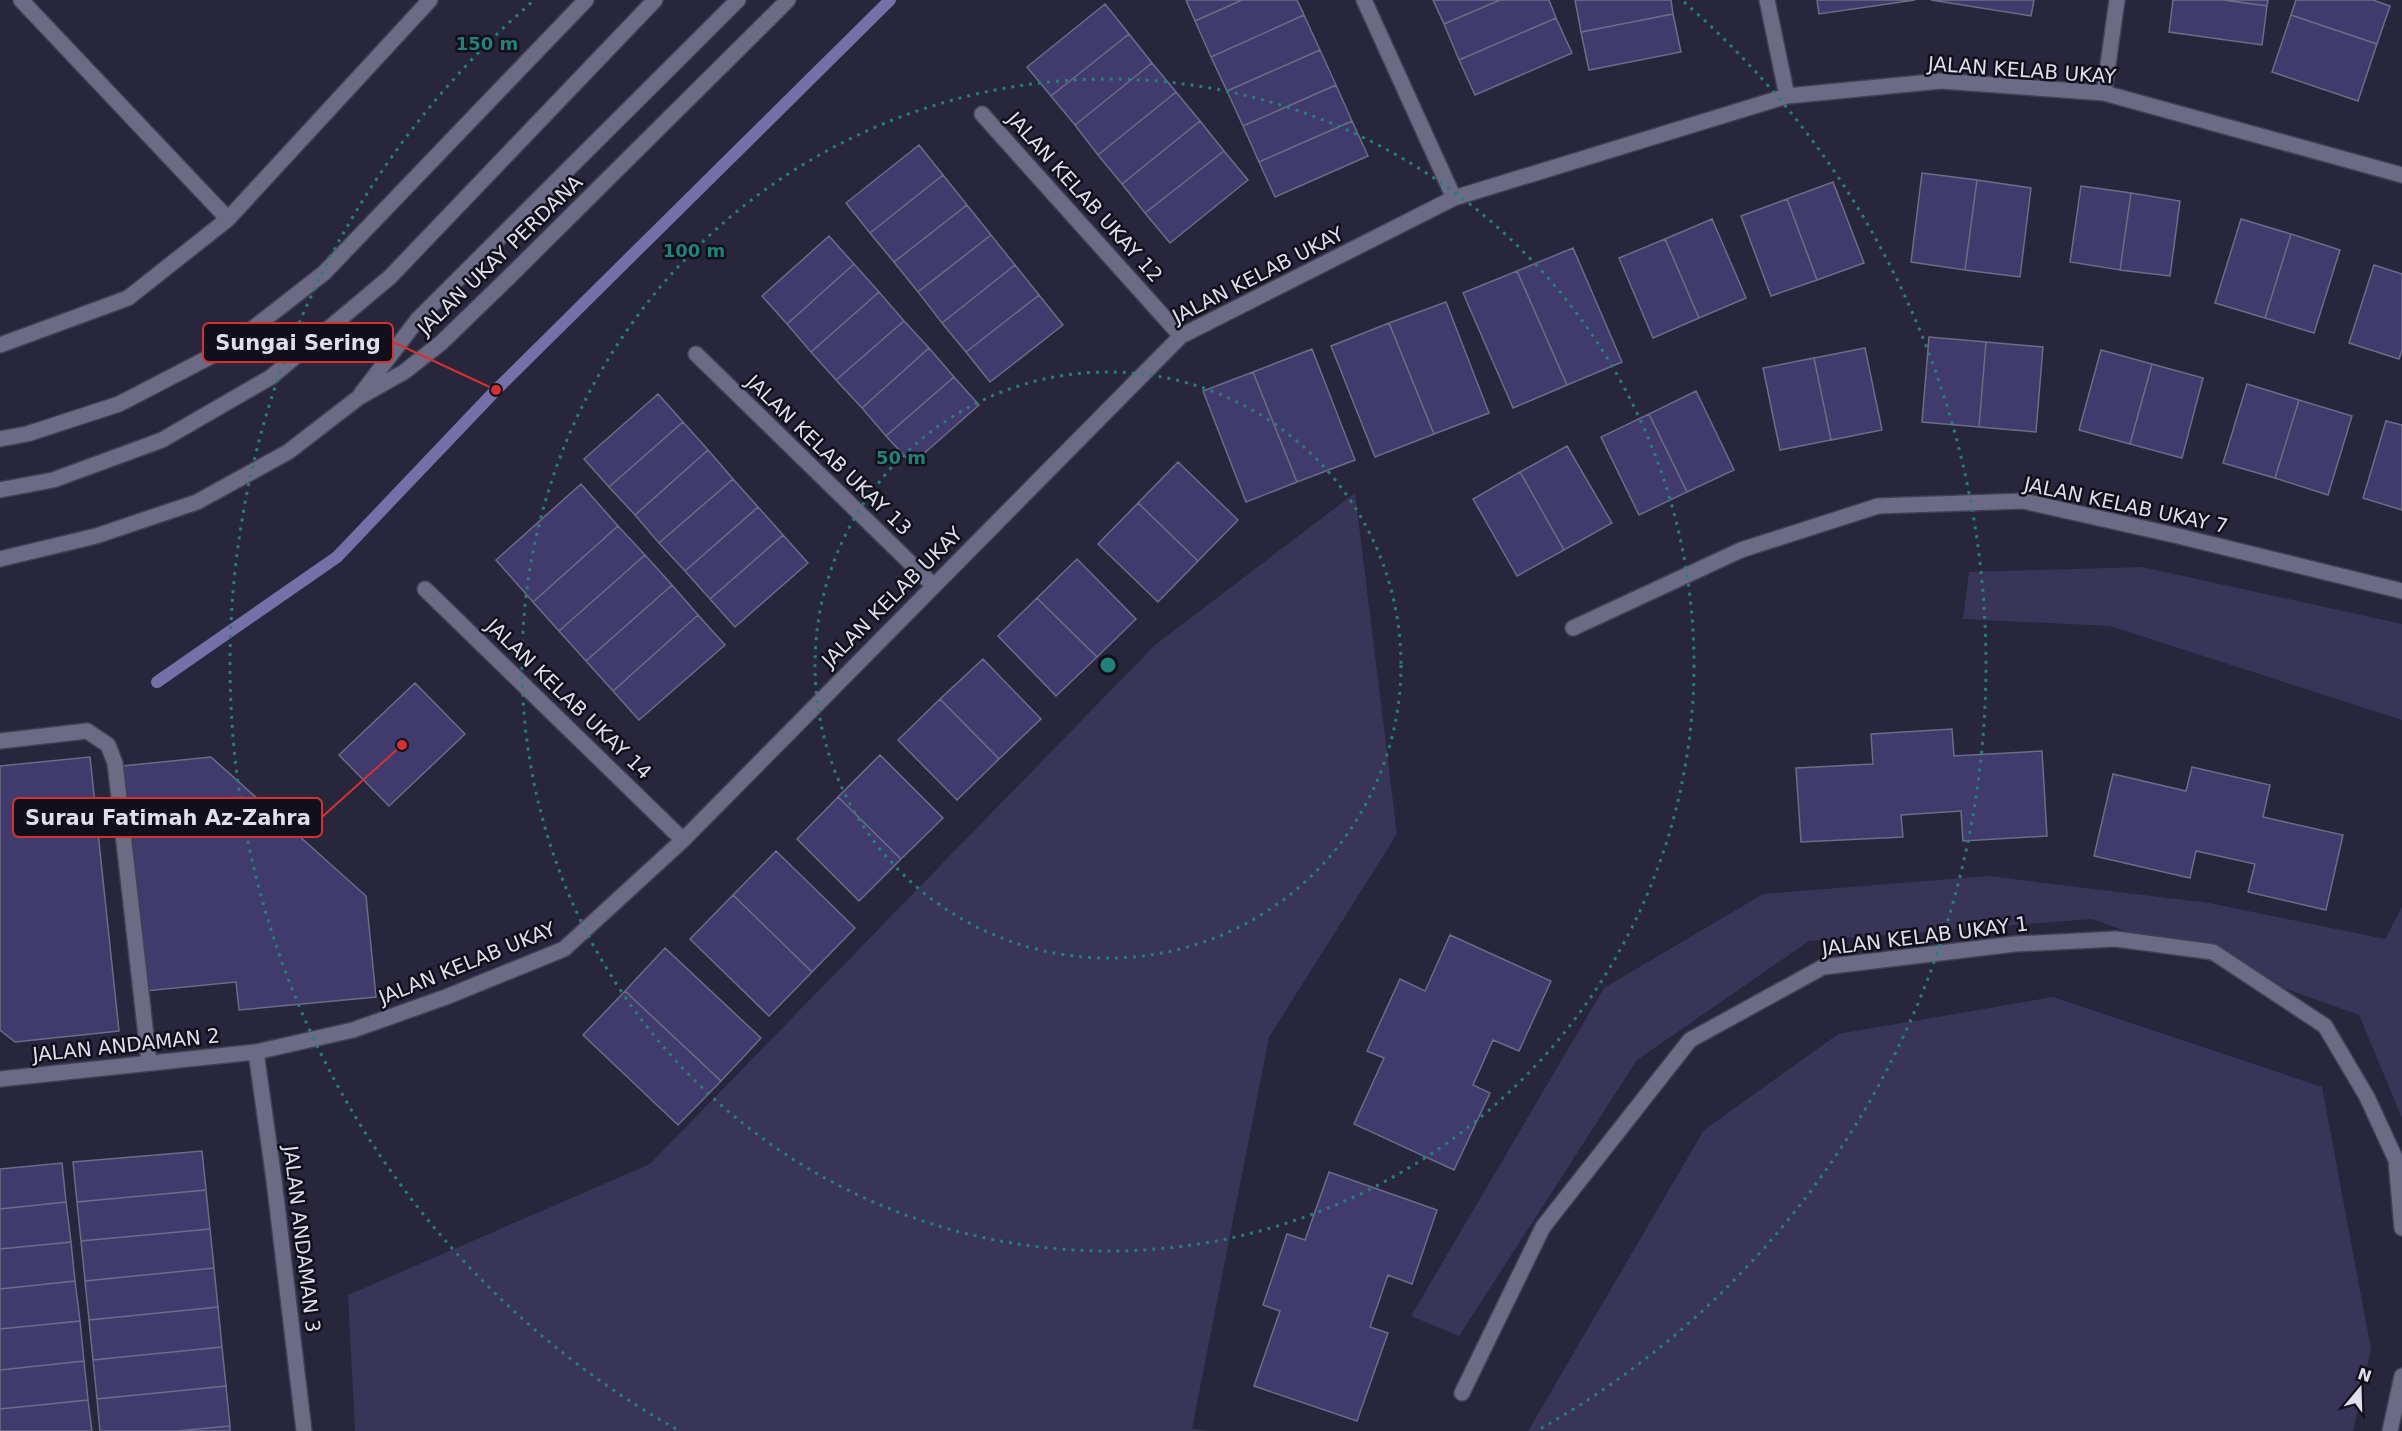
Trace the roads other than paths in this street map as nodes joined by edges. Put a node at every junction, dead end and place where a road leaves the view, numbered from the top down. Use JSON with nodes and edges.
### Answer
{"nodes":[{"id":1,"x":21,"y":0,"type":"edge"},
{"id":2,"x":430,"y":0,"type":"edge"},
{"id":3,"x":586,"y":0,"type":"edge"},
{"id":4,"x":656,"y":0,"type":"edge"},
{"id":5,"x":738,"y":0,"type":"edge"},
{"id":6,"x":788,"y":0,"type":"edge"},
{"id":7,"x":1364,"y":0,"type":"edge"},
{"id":8,"x":1767,"y":0,"type":"edge"},
{"id":9,"x":2117,"y":0,"type":"edge"},
{"id":10,"x":2104,"y":93,"type":"junction"},
{"id":11,"x":1788,"y":96,"type":"junction"},
{"id":12,"x":982,"y":114,"type":"dead end"},
{"id":13,"x":2402,"y":176,"type":"edge"},
{"id":14,"x":1454,"y":198,"type":"junction"},
{"id":15,"x":228,"y":219,"type":"junction"},
{"id":16,"x":1181,"y":336,"type":"junction"},
{"id":17,"x":0,"y":345,"type":"edge"},
{"id":18,"x":696,"y":354,"type":"dead end"},
{"id":19,"x":358,"y":398,"type":"junction"},
{"id":20,"x":0,"y":439,"type":"edge"},
{"id":21,"x":0,"y":490,"type":"edge"},
{"id":22,"x":0,"y":559,"type":"edge"},
{"id":23,"x":933,"y":585,"type":"junction"},
{"id":24,"x":425,"y":589,"type":"dead end"},
{"id":25,"x":2402,"y":591,"type":"edge"},
{"id":26,"x":1573,"y":628,"type":"dead end"},
{"id":27,"x":0,"y":741,"type":"edge"},
{"id":28,"x":683,"y":840,"type":"junction"},
{"id":29,"x":256,"y":1052,"type":"junction"},
{"id":30,"x":149,"y":1062,"type":"junction"},
{"id":31,"x":0,"y":1079,"type":"edge"},
{"id":32,"x":2402,"y":1228,"type":"edge"},
{"id":33,"x":2402,"y":1376,"type":"edge"},
{"id":34,"x":1462,"y":1393,"type":"dead end"},
{"id":35,"x":304,"y":1431,"type":"edge"},
{"id":36,"x":2390,"y":1431,"type":"edge"}],
"edges":[{"from":1,"to":15,"type":"street"},
{"from":2,"to":15,"type":"street"},
{"from":3,"to":20,"type":"street"},
{"from":4,"to":21,"type":"street"},
{"from":5,"to":19,"type":"street"},
{"from":6,"to":19,"type":"street","name":"JALAN UKAY PERDANA"},
{"from":7,"to":14,"type":"street"},
{"from":8,"to":11,"type":"street"},
{"from":9,"to":10,"type":"street"},
{"from":10,"to":11,"type":"street","name":"JALAN KELAB UKAY"},
{"from":10,"to":13,"type":"street","name":"JALAN KELAB UKAY"},
{"from":11,"to":14,"type":"street","name":"JALAN KELAB UKAY"},
{"from":12,"to":16,"type":"street","name":"JALAN KELAB UKAY 12"},
{"from":14,"to":16,"type":"street","name":"JALAN KELAB UKAY"},
{"from":15,"to":17,"type":"street"},
{"from":16,"to":23,"type":"street","name":"JALAN KELAB UKAY"},
{"from":18,"to":23,"type":"street","name":"JALAN KELAB UKAY 13"},
{"from":19,"to":22,"type":"street","name":"JALAN UKAY PERDANA"},
{"from":23,"to":28,"type":"street","name":"JALAN KELAB UKAY"},
{"from":24,"to":28,"type":"street","name":"JALAN KELAB UKAY 14"},
{"from":25,"to":26,"type":"street","name":"JALAN KELAB UKAY 7"},
{"from":27,"to":30,"type":"street"},
{"from":28,"to":29,"type":"street","name":"JALAN KELAB UKAY"},
{"from":29,"to":30,"type":"street","name":"JALAN ANDAMAN 2"},
{"from":29,"to":35,"type":"street","name":"JALAN ANDAMAN 3"},
{"from":30,"to":31,"type":"street","name":"JALAN ANDAMAN 2"},
{"from":32,"to":34,"type":"street","name":"JALAN KELAB UKAY 1"},
{"from":33,"to":36,"type":"street"}]}
